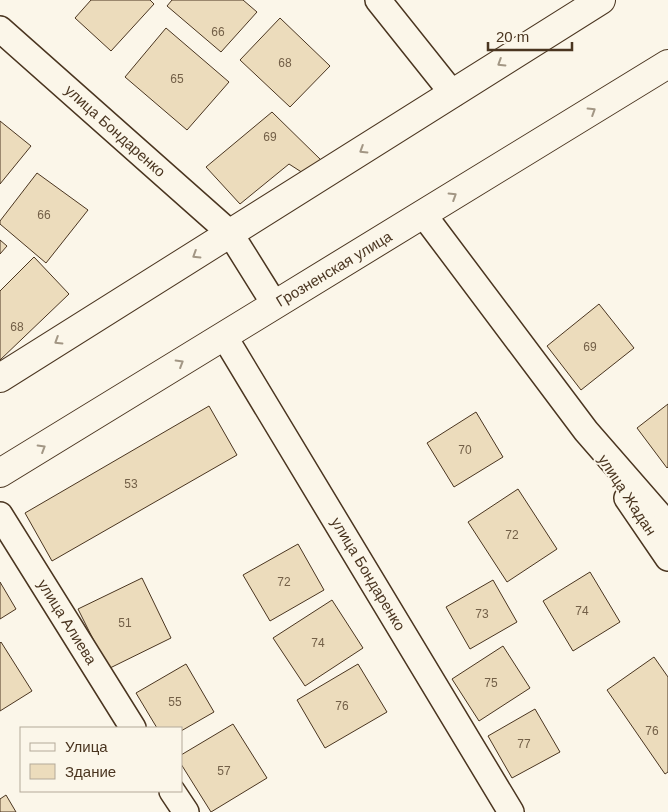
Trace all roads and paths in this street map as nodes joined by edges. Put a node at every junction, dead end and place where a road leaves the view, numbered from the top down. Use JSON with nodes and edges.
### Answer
{"nodes":[{"id":1,"x":378,"y":0,"type":"edge"},
{"id":2,"x":601,"y":0,"type":"edge"},
{"id":3,"x":0,"y":29,"type":"edge"},
{"id":4,"x":668,"y":64,"type":"edge"},
{"id":5,"x":452,"y":94,"type":"junction"},
{"id":6,"x":424,"y":214,"type":"junction"},
{"id":7,"x":230,"y":233,"type":"junction"},
{"id":8,"x":275,"y":305,"type":"junction"},
{"id":9,"x":224,"y":336,"type":"junction"},
{"id":10,"x":0,"y":378,"type":"edge"},
{"id":11,"x":586,"y":431,"type":"junction"},
{"id":12,"x":0,"y":473,"type":"edge"},
{"id":13,"x":0,"y":516,"type":"edge"},
{"id":14,"x":668,"y":525,"type":"edge"},
{"id":15,"x":668,"y":558,"type":"edge"},
{"id":16,"x":132,"y":727,"type":"edge"},
{"id":17,"x":173,"y":792,"type":"edge"},
{"id":18,"x":186,"y":812,"type":"edge"},
{"id":19,"x":511,"y":812,"type":"edge"}],
"edges":[{"from":1,"to":5,"type":"street"},
{"from":2,"to":5,"type":"street","one_way":true},
{"from":3,"to":7,"type":"street","name":"улица Бондаренко"},
{"from":6,"to":4,"type":"street","name":"Грозненская улица","one_way":true},
{"from":5,"to":7,"type":"street","one_way":true},
{"from":6,"to":8,"type":"street","name":"Грозненская улица"},
{"from":6,"to":11,"type":"street"},
{"from":7,"to":8,"type":"street","name":"улица Бондаренко"},
{"from":7,"to":10,"type":"street","one_way":true},
{"from":8,"to":9,"type":"street","name":"Грозненская улица"},
{"from":12,"to":9,"type":"street","name":"Грозненская улица","one_way":true},
{"from":9,"to":19,"type":"street","name":"улица Бондаренко"},
{"from":11,"to":14,"type":"street"},
{"from":11,"to":15,"type":"street","name":"улица Жадан"},
{"from":13,"to":16,"type":"street","name":"улица Алиева"},
{"from":17,"to":18,"type":"street"}]}
